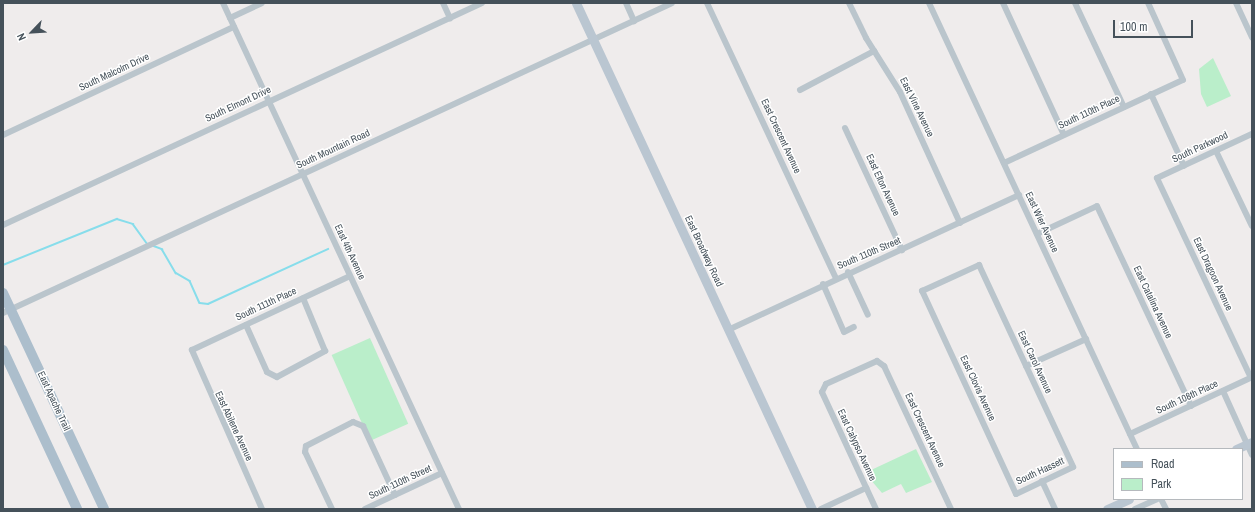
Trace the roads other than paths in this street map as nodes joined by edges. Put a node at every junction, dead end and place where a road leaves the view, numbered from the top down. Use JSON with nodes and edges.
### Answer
{"nodes":[{"id":1,"x":223,"y":3,"type":"edge"},
{"id":2,"x":262,"y":3,"type":"edge"},
{"id":3,"x":443,"y":3,"type":"edge"},
{"id":4,"x":482,"y":3,"type":"edge"},
{"id":5,"x":576,"y":3,"type":"edge"},
{"id":6,"x":626,"y":3,"type":"edge"},
{"id":7,"x":672,"y":3,"type":"edge"},
{"id":8,"x":707,"y":3,"type":"edge"},
{"id":9,"x":849,"y":3,"type":"edge"},
{"id":10,"x":929,"y":3,"type":"edge"},
{"id":11,"x":1003,"y":3,"type":"edge"},
{"id":12,"x":1075,"y":3,"type":"edge"},
{"id":13,"x":1148,"y":3,"type":"edge"},
{"id":14,"x":1236,"y":3,"type":"edge"},
{"id":15,"x":230,"y":18,"type":"junction"},
{"id":16,"x":450,"y":18,"type":"junction"},
{"id":17,"x":634,"y":20,"type":"junction"},
{"id":18,"x":234,"y":27,"type":"junction"},
{"id":19,"x":1252,"y":38,"type":"edge"},
{"id":20,"x":593,"y":40,"type":"junction"},
{"id":21,"x":874,"y":51,"type":"junction"},
{"id":22,"x":800,"y":90,"type":"dead end"},
{"id":23,"x":1151,"y":94,"type":"junction"},
{"id":24,"x":269,"y":101,"type":"junction"},
{"id":25,"x":1124,"y":107,"type":"junction"},
{"id":26,"x":845,"y":128,"type":"dead end"},
{"id":27,"x":1252,"y":134,"type":"edge"},
{"id":28,"x":3,"y":135,"type":"edge"},
{"id":29,"x":1064,"y":135,"type":"junction"},
{"id":30,"x":1216,"y":151,"type":"junction"},
{"id":31,"x":1004,"y":163,"type":"junction"},
{"id":32,"x":1184,"y":166,"type":"junction"},
{"id":33,"x":303,"y":174,"type":"junction"},
{"id":34,"x":1157,"y":178,"type":"joint"},
{"id":35,"x":1019,"y":196,"type":"junction"},
{"id":36,"x":960,"y":223,"type":"junction"},
{"id":37,"x":3,"y":225,"type":"edge"},
{"id":38,"x":1252,"y":226,"type":"edge"},
{"id":39,"x":1037,"y":234,"type":"junction"},
{"id":40,"x":902,"y":250,"type":"junction"},
{"id":41,"x":848,"y":272,"type":"junction"},
{"id":42,"x":350,"y":276,"type":"junction"},
{"id":43,"x":836,"y":278,"type":"junction"},
{"id":44,"x":823,"y":284,"type":"junction"},
{"id":45,"x":922,"y":292,"type":"joint"},
{"id":46,"x":3,"y":293,"type":"edge"},
{"id":47,"x":303,"y":298,"type":"junction"},
{"id":48,"x":7,"y":311,"type":"edge"},
{"id":49,"x":868,"y":315,"type":"dead end"},
{"id":50,"x":246,"y":325,"type":"junction"},
{"id":51,"x":854,"y":327,"type":"dead end"},
{"id":52,"x":728,"y":330,"type":"junction"},
{"id":53,"x":1086,"y":339,"type":"junction"},
{"id":54,"x":3,"y":350,"type":"edge"},
{"id":55,"x":192,"y":350,"type":"joint"},
{"id":56,"x":1026,"y":366,"type":"junction"},
{"id":57,"x":1251,"y":378,"type":"edge"},
{"id":58,"x":822,"y":389,"type":"joint"},
{"id":59,"x":1223,"y":391,"type":"junction"},
{"id":60,"x":1191,"y":406,"type":"junction"},
{"id":61,"x":1130,"y":434,"type":"junction"},
{"id":62,"x":1250,"y":443,"type":"edge"},
{"id":63,"x":1137,"y":448,"type":"edge"},
{"id":64,"x":1238,"y":448,"type":"edge"},
{"id":65,"x":1252,"y":455,"type":"edge"},
{"id":66,"x":1073,"y":467,"type":"joint"},
{"id":67,"x":442,"y":473,"type":"junction"},
{"id":68,"x":1042,"y":481,"type":"junction"},
{"id":69,"x":866,"y":488,"type":"junction"},
{"id":70,"x":1016,"y":494,"type":"joint"},
{"id":71,"x":395,"y":495,"type":"junction"},
{"id":72,"x":1127,"y":500,"type":"edge"},
{"id":73,"x":1155,"y":500,"type":"edge"},
{"id":74,"x":1162,"y":500,"type":"edge"},
{"id":75,"x":77,"y":509,"type":"edge"},
{"id":76,"x":104,"y":509,"type":"edge"},
{"id":77,"x":262,"y":509,"type":"edge"},
{"id":78,"x":332,"y":509,"type":"edge"},
{"id":79,"x":365,"y":509,"type":"edge"},
{"id":80,"x":459,"y":509,"type":"edge"},
{"id":81,"x":812,"y":509,"type":"edge"},
{"id":82,"x":821,"y":509,"type":"edge"},
{"id":83,"x":876,"y":509,"type":"edge"},
{"id":84,"x":951,"y":509,"type":"edge"},
{"id":85,"x":1055,"y":509,"type":"edge"},
{"id":86,"x":1108,"y":509,"type":"edge"},
{"id":87,"x":1135,"y":509,"type":"edge"},
{"id":88,"x":1166,"y":509,"type":"edge"}],
"edges":[{"from":1,"to":15,"type":"street","name":"East 4th Avenue"},
{"from":2,"to":15,"type":"street"},
{"from":3,"to":16,"type":"street"},
{"from":4,"to":16,"type":"street","name":"South Elmont Drive"},
{"from":5,"to":20,"type":"main road","name":"East Broadway Road"},
{"from":6,"to":17,"type":"street"},
{"from":7,"to":17,"type":"street","name":"South Mountain Road"},
{"from":8,"to":43,"type":"street","name":"East Crescent Avenue"},
{"from":9,"to":21,"type":"street","name":"East Vine Avenue"},
{"from":10,"to":31,"type":"street","name":"East Wier Avenue"},
{"from":11,"to":29,"type":"street"},
{"from":12,"to":25,"type":"street"},
{"from":13,"to":23,"type":"street","name":"South 110th Place"},
{"from":14,"to":19,"type":"street"},
{"from":15,"to":18,"type":"street","name":"East 4th Avenue"},
{"from":16,"to":24,"type":"street","name":"South Elmont Drive"},
{"from":17,"to":20,"type":"street","name":"South Mountain Road"},
{"from":18,"to":24,"type":"street","name":"East 4th Avenue"},
{"from":18,"to":28,"type":"street","name":"South Malcolm Drive"},
{"from":20,"to":33,"type":"street","name":"South Mountain Road"},
{"from":20,"to":52,"type":"main road","name":"East Broadway Road"},
{"from":21,"to":22,"type":"street"},
{"from":21,"to":36,"type":"street","name":"East Vine Avenue"},
{"from":23,"to":25,"type":"street","name":"South 110th Place"},
{"from":23,"to":32,"type":"street"},
{"from":24,"to":33,"type":"street","name":"East 4th Avenue"},
{"from":24,"to":37,"type":"street","name":"South Elmont Drive"},
{"from":25,"to":29,"type":"street","name":"South 110th Place"},
{"from":26,"to":40,"type":"street","name":"East Elton Avenue"},
{"from":27,"to":30,"type":"street","name":"South Parkwood"},
{"from":29,"to":31,"type":"street","name":"South 110th Place"},
{"from":30,"to":32,"type":"street","name":"South Parkwood"},
{"from":30,"to":38,"type":"street"},
{"from":31,"to":35,"type":"street","name":"East Wier Avenue"},
{"from":32,"to":34,"type":"street","name":"South Parkwood"},
{"from":33,"to":42,"type":"street","name":"East 4th Avenue"},
{"from":33,"to":48,"type":"street","name":"South Mountain Road"},
{"from":34,"to":57,"type":"street","name":"East Dragoon Avenue"},
{"from":35,"to":36,"type":"street","name":"South 110th Street"},
{"from":35,"to":39,"type":"street","name":"East Wier Avenue"},
{"from":36,"to":40,"type":"street","name":"South 110th Street"},
{"from":39,"to":53,"type":"street","name":"East Wier Avenue"},
{"from":39,"to":60,"type":"street","name":"East Catalina Avenue"},
{"from":40,"to":41,"type":"street","name":"South 110th Street"},
{"from":41,"to":43,"type":"street","name":"South 110th Street"},
{"from":41,"to":49,"type":"street"},
{"from":42,"to":47,"type":"street","name":"South 111th Place"},
{"from":42,"to":67,"type":"street","name":"East 4th Avenue"},
{"from":43,"to":44,"type":"street","name":"South 110th Street"},
{"from":44,"to":51,"type":"street"},
{"from":44,"to":52,"type":"street","name":"South 110th Street"},
{"from":45,"to":56,"type":"street","name":"East Carol Avenue"},
{"from":45,"to":70,"type":"street","name":"East Clovis Avenue"},
{"from":46,"to":48,"type":"main road","name":"East Apache Trail"},
{"from":47,"to":50,"type":"street","name":"South 111th Place"},
{"from":47,"to":50,"type":"street"},
{"from":48,"to":76,"type":"main road","name":"East Apache Trail"},
{"from":50,"to":55,"type":"street","name":"South 111th Place"},
{"from":52,"to":81,"type":"main road","name":"East Broadway Road"},
{"from":53,"to":56,"type":"street"},
{"from":53,"to":61,"type":"street","name":"East Wier Avenue"},
{"from":54,"to":75,"type":"main road"},
{"from":55,"to":77,"type":"street","name":"East Abilene Avenue"},
{"from":56,"to":66,"type":"street","name":"East Carol Avenue"},
{"from":57,"to":59,"type":"street","name":"South 108th Place"},
{"from":58,"to":69,"type":"street","name":"East Calypso Avenue"},
{"from":58,"to":84,"type":"street","name":"East Crescent Avenue"},
{"from":59,"to":60,"type":"street","name":"South 108th Place"},
{"from":59,"to":62,"type":"street"},
{"from":60,"to":61,"type":"street","name":"South 108th Place"},
{"from":61,"to":63,"type":"street","name":"East Wier Avenue"},
{"from":62,"to":64,"type":"main road"},
{"from":62,"to":65,"type":"street"},
{"from":66,"to":68,"type":"street","name":"South Hassett"},
{"from":67,"to":71,"type":"street","name":"South 110th Street"},
{"from":67,"to":80,"type":"street","name":"East 4th Avenue"},
{"from":68,"to":70,"type":"street","name":"South Hassett"},
{"from":68,"to":85,"type":"street"},
{"from":69,"to":82,"type":"street"},
{"from":69,"to":83,"type":"street","name":"East Calypso Avenue"},
{"from":71,"to":78,"type":"street"},
{"from":71,"to":79,"type":"street","name":"South 110th Street"},
{"from":72,"to":86,"type":"main road"},
{"from":73,"to":87,"type":"street"},
{"from":74,"to":88,"type":"street"}]}
